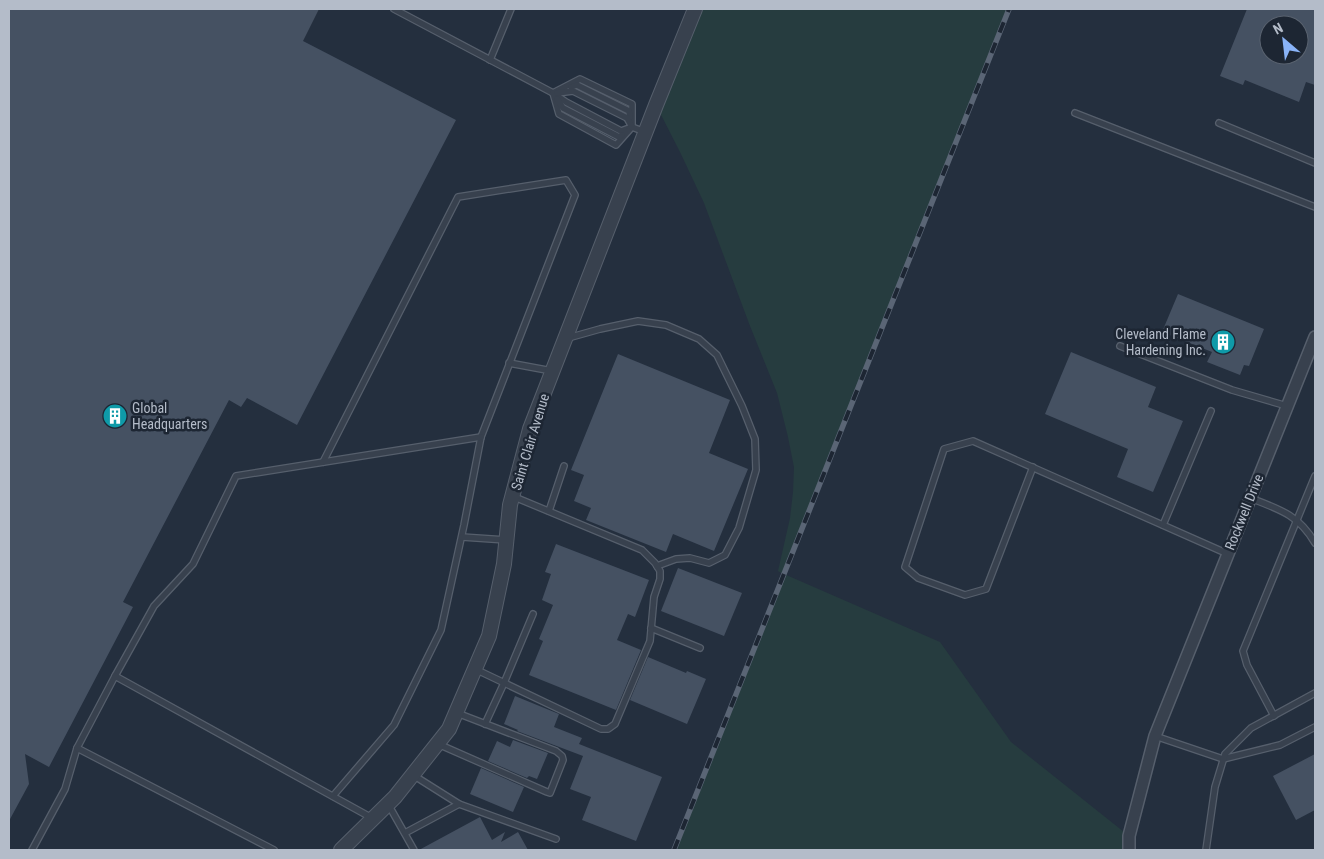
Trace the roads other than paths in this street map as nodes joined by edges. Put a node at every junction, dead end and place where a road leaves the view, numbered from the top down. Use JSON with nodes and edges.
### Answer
{"nodes":[{"id":1,"x":394,"y":9,"type":"edge"},
{"id":2,"x":511,"y":9,"type":"edge"},
{"id":3,"x":695,"y":9,"type":"edge"},
{"id":4,"x":490,"y":60,"type":"junction"},
{"id":5,"x":553,"y":93,"type":"junction"},
{"id":6,"x":1075,"y":113,"type":"dead end"},
{"id":7,"x":1219,"y":123,"type":"dead end"},
{"id":8,"x":632,"y":127,"type":"junction"},
{"id":9,"x":645,"y":132,"type":"junction"},
{"id":10,"x":1315,"y":163,"type":"edge"},
{"id":11,"x":1315,"y":207,"type":"edge"},
{"id":12,"x":1315,"y":337,"type":"edge"},
{"id":13,"x":566,"y":338,"type":"junction"},
{"id":14,"x":1120,"y":346,"type":"dead end"},
{"id":15,"x":509,"y":363,"type":"junction"},
{"id":16,"x":553,"y":372,"type":"junction"},
{"id":17,"x":1288,"y":406,"type":"junction"},
{"id":18,"x":1211,"y":411,"type":"dead end"},
{"id":19,"x":481,"y":437,"type":"junction"},
{"id":20,"x":323,"y":462,"type":"junction"},
{"id":21,"x":564,"y":466,"type":"dead end"},
{"id":22,"x":1033,"y":467,"type":"junction"},
{"id":23,"x":1315,"y":476,"type":"edge"},
{"id":24,"x":512,"y":496,"type":"junction"},
{"id":25,"x":1250,"y":498,"type":"junction"},
{"id":26,"x":549,"y":511,"type":"junction"},
{"id":27,"x":1297,"y":520,"type":"junction"},
{"id":28,"x":1164,"y":525,"type":"junction"},
{"id":29,"x":462,"y":537,"type":"junction"},
{"id":30,"x":506,"y":540,"type":"junction"},
{"id":31,"x":1315,"y":543,"type":"edge"},
{"id":32,"x":1228,"y":554,"type":"junction"},
{"id":33,"x":657,"y":566,"type":"junction"},
{"id":34,"x":533,"y":614,"type":"dead end"},
{"id":35,"x":651,"y":628,"type":"junction"},
{"id":36,"x":700,"y":648,"type":"dead end"},
{"id":37,"x":475,"y":669,"type":"junction"},
{"id":38,"x":115,"y":676,"type":"junction"},
{"id":39,"x":504,"y":683,"type":"junction"},
{"id":40,"x":1315,"y":693,"type":"edge"},
{"id":41,"x":456,"y":713,"type":"junction"},
{"id":42,"x":1274,"y":716,"type":"junction"},
{"id":43,"x":485,"y":724,"type":"junction"},
{"id":44,"x":1315,"y":727,"type":"edge"},
{"id":45,"x":1155,"y":736,"type":"junction"},
{"id":46,"x":438,"y":744,"type":"junction"},
{"id":47,"x":77,"y":748,"type":"junction"},
{"id":48,"x":1224,"y":759,"type":"junction"},
{"id":49,"x":412,"y":775,"type":"junction"},
{"id":50,"x":332,"y":796,"type":"junction"},
{"id":51,"x":388,"y":804,"type":"junction"},
{"id":52,"x":459,"y":804,"type":"junction"},
{"id":53,"x":373,"y":818,"type":"junction"},
{"id":54,"x":405,"y":834,"type":"junction"},
{"id":55,"x":556,"y":839,"type":"dead end"},
{"id":56,"x":32,"y":850,"type":"edge"},
{"id":57,"x":274,"y":850,"type":"edge"},
{"id":58,"x":341,"y":850,"type":"edge"},
{"id":59,"x":414,"y":850,"type":"edge"},
{"id":60,"x":1129,"y":850,"type":"edge"},
{"id":61,"x":1206,"y":850,"type":"edge"}],
"edges":[{"from":1,"to":4,"type":"lane"},
{"from":2,"to":4,"type":"lane"},
{"from":3,"to":9,"type":"street","name":"Saint Clair Avenue"},
{"from":4,"to":5,"type":"lane"},
{"from":5,"to":8,"type":"lane"},
{"from":5,"to":8,"type":"lane"},
{"from":5,"to":8,"type":"lane"},
{"from":5,"to":8,"type":"lane"},
{"from":6,"to":11,"type":"lane"},
{"from":7,"to":10,"type":"lane"},
{"from":8,"to":9,"type":"lane"},
{"from":9,"to":13,"type":"street","name":"Saint Clair Avenue"},
{"from":12,"to":17,"type":"street","name":"Rockwell Drive"},
{"from":13,"to":16,"type":"street","name":"Saint Clair Avenue"},
{"from":13,"to":33,"type":"lane"},
{"from":14,"to":17,"type":"lane"},
{"from":15,"to":16,"type":"lane"},
{"from":15,"to":19,"type":"lane"},
{"from":15,"to":20,"type":"lane"},
{"from":16,"to":24,"type":"street","name":"Saint Clair Avenue"},
{"from":17,"to":25,"type":"street","name":"Rockwell Drive"},
{"from":18,"to":28,"type":"lane"},
{"from":19,"to":20,"type":"lane"},
{"from":19,"to":29,"type":"lane"},
{"from":20,"to":38,"type":"lane"},
{"from":21,"to":26,"type":"lane"},
{"from":22,"to":22,"type":"lane"},
{"from":22,"to":28,"type":"lane"},
{"from":23,"to":27,"type":"lane"},
{"from":24,"to":26,"type":"lane"},
{"from":24,"to":30,"type":"street","name":"Saint Clair Avenue"},
{"from":25,"to":27,"type":"lane"},
{"from":25,"to":32,"type":"street","name":"Rockwell Drive"},
{"from":26,"to":33,"type":"lane"},
{"from":27,"to":31,"type":"lane"},
{"from":27,"to":42,"type":"lane"},
{"from":28,"to":32,"type":"lane"},
{"from":29,"to":30,"type":"lane"},
{"from":29,"to":50,"type":"lane"},
{"from":30,"to":37,"type":"street","name":"Saint Clair Avenue"},
{"from":32,"to":45,"type":"street","name":"Rockwell Drive"},
{"from":33,"to":35,"type":"lane"},
{"from":34,"to":39,"type":"lane"},
{"from":35,"to":36,"type":"lane"},
{"from":35,"to":39,"type":"lane"},
{"from":37,"to":39,"type":"lane"},
{"from":37,"to":41,"type":"street","name":"Saint Clair Avenue"},
{"from":38,"to":47,"type":"lane"},
{"from":38,"to":50,"type":"lane"},
{"from":39,"to":43,"type":"lane"},
{"from":40,"to":42,"type":"lane"},
{"from":41,"to":43,"type":"lane"},
{"from":41,"to":46,"type":"street","name":"Saint Clair Avenue"},
{"from":42,"to":48,"type":"lane"},
{"from":43,"to":46,"type":"lane"},
{"from":44,"to":48,"type":"lane"},
{"from":45,"to":48,"type":"lane"},
{"from":45,"to":60,"type":"street","name":"Rockwell Drive"},
{"from":46,"to":49,"type":"street","name":"Saint Clair Avenue"},
{"from":47,"to":56,"type":"lane"},
{"from":47,"to":57,"type":"lane"},
{"from":48,"to":61,"type":"lane"},
{"from":49,"to":51,"type":"street","name":"Saint Clair Avenue"},
{"from":49,"to":52,"type":"lane"},
{"from":50,"to":53,"type":"lane"},
{"from":51,"to":53,"type":"street","name":"Saint Clair Avenue"},
{"from":51,"to":54,"type":"lane"},
{"from":52,"to":54,"type":"lane"},
{"from":52,"to":55,"type":"lane"},
{"from":53,"to":58,"type":"street","name":"Saint Clair Avenue"},
{"from":54,"to":59,"type":"lane"}]}
